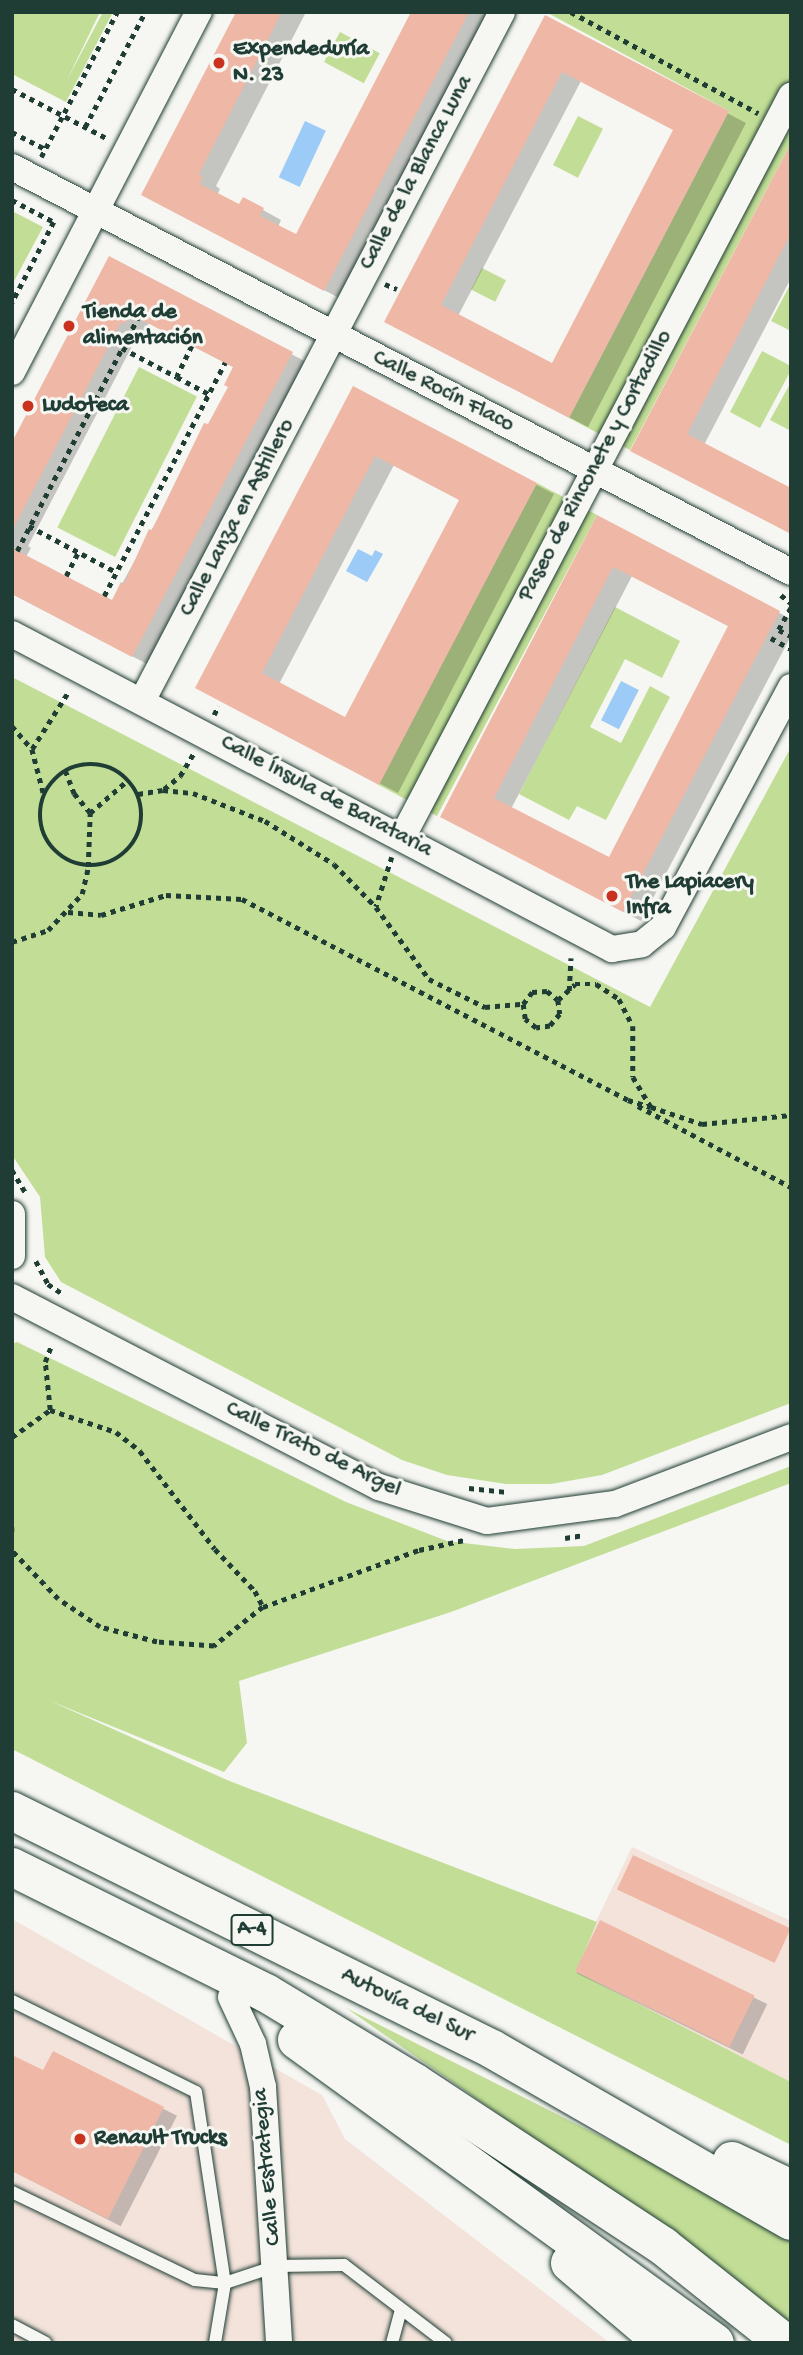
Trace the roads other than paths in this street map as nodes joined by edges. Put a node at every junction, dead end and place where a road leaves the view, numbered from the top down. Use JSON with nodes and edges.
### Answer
{"nodes":[{"id":1,"x":200,"y":12,"type":"edge"},
{"id":2,"x":502,"y":12,"type":"edge"},
{"id":3,"x":791,"y":96,"type":"edge"},
{"id":4,"x":22,"y":172,"type":"edge"},
{"id":5,"x":96,"y":212,"type":"junction"},
{"id":6,"x":334,"y":335,"type":"junction"},
{"id":7,"x":12,"y":372,"type":"edge"},
{"id":8,"x":594,"y":470,"type":"junction"},
{"id":9,"x":791,"y":572,"type":"edge"},
{"id":10,"x":12,"y":634,"type":"edge"},
{"id":11,"x":791,"y":687,"type":"edge"},
{"id":12,"x":142,"y":701,"type":"junction"},
{"id":13,"x":403,"y":836,"type":"junction"},
{"id":14,"x":21,"y":1207,"type":"edge"},
{"id":15,"x":24,"y":1256,"type":"edge"},
{"id":16,"x":12,"y":1297,"type":"edge"},
{"id":17,"x":791,"y":1437,"type":"edge"},
{"id":18,"x":12,"y":1811,"type":"edge"},
{"id":19,"x":12,"y":1869,"type":"edge"},
{"id":20,"x":231,"y":1997,"type":"junction"},
{"id":21,"x":12,"y":2001,"type":"edge"},
{"id":22,"x":304,"y":2045,"type":"junction"},
{"id":23,"x":492,"y":2049,"type":"junction"},
{"id":24,"x":791,"y":2191,"type":"edge"},
{"id":25,"x":12,"y":2192,"type":"edge"},
{"id":26,"x":791,"y":2221,"type":"edge"},
{"id":27,"x":276,"y":2266,"type":"junction"},
{"id":28,"x":225,"y":2283,"type":"junction"},
{"id":29,"x":401,"y":2309,"type":"junction"},
{"id":30,"x":12,"y":2325,"type":"edge"},
{"id":31,"x":46,"y":2343,"type":"edge"},
{"id":32,"x":215,"y":2343,"type":"edge"},
{"id":33,"x":279,"y":2343,"type":"edge"},
{"id":34,"x":392,"y":2343,"type":"edge"},
{"id":35,"x":446,"y":2343,"type":"edge"},
{"id":36,"x":664,"y":2343,"type":"edge"},
{"id":37,"x":715,"y":2343,"type":"edge"},
{"id":38,"x":785,"y":2343,"type":"edge"}],
"edges":[{"from":1,"to":5,"type":"street"},
{"from":2,"to":6,"type":"street","name":"Calle de la Blanca Luna"},
{"from":3,"to":8,"type":"street","name":"Paseo de Rinconete y Cortadillo"},
{"from":4,"to":5,"type":"street","name":"Calle Rocín Flaco"},
{"from":5,"to":6,"type":"street","name":"Calle Rocín Flaco"},
{"from":5,"to":7,"type":"street"},
{"from":6,"to":8,"type":"street","name":"Calle Rocín Flaco"},
{"from":6,"to":12,"type":"street","name":"Calle Lanza en Astillero"},
{"from":8,"to":9,"type":"street","name":"Calle Rocín Flaco"},
{"from":8,"to":13,"type":"street","name":"Paseo de Rinconete y Cortadillo"},
{"from":10,"to":12,"type":"street","name":"Calle Ínsula de Barataria"},
{"from":11,"to":13,"type":"street","name":"Calle Ínsula de Barataria"},
{"from":12,"to":13,"type":"street","name":"Calle Ínsula de Barataria"},
{"from":14,"to":15,"type":"street"},
{"from":16,"to":17,"type":"street","name":"Calle Trato de Argel"},
{"from":18,"to":23,"type":"highway","name":"Autovía del Sur","number":"A-4"},
{"from":19,"to":20,"type":"highway"},
{"from":19,"to":38,"type":"highway"},
{"from":20,"to":22,"type":"highway"},
{"from":20,"to":27,"type":"street","name":"Calle Estrategia"},
{"from":21,"to":28,"type":"lane"},
{"from":22,"to":36,"type":"highway"},
{"from":22,"to":37,"type":"highway"},
{"from":23,"to":24,"type":"highway"},
{"from":23,"to":26,"type":"highway","name":"Autovía del Sur","number":"A-4"},
{"from":25,"to":28,"type":"lane"},
{"from":27,"to":28,"type":"lane"},
{"from":27,"to":29,"type":"lane"},
{"from":27,"to":33,"type":"street","name":"Calle Estrategia"},
{"from":28,"to":32,"type":"lane"},
{"from":29,"to":34,"type":"lane"},
{"from":29,"to":35,"type":"lane"},
{"from":30,"to":31,"type":"lane"}]}
